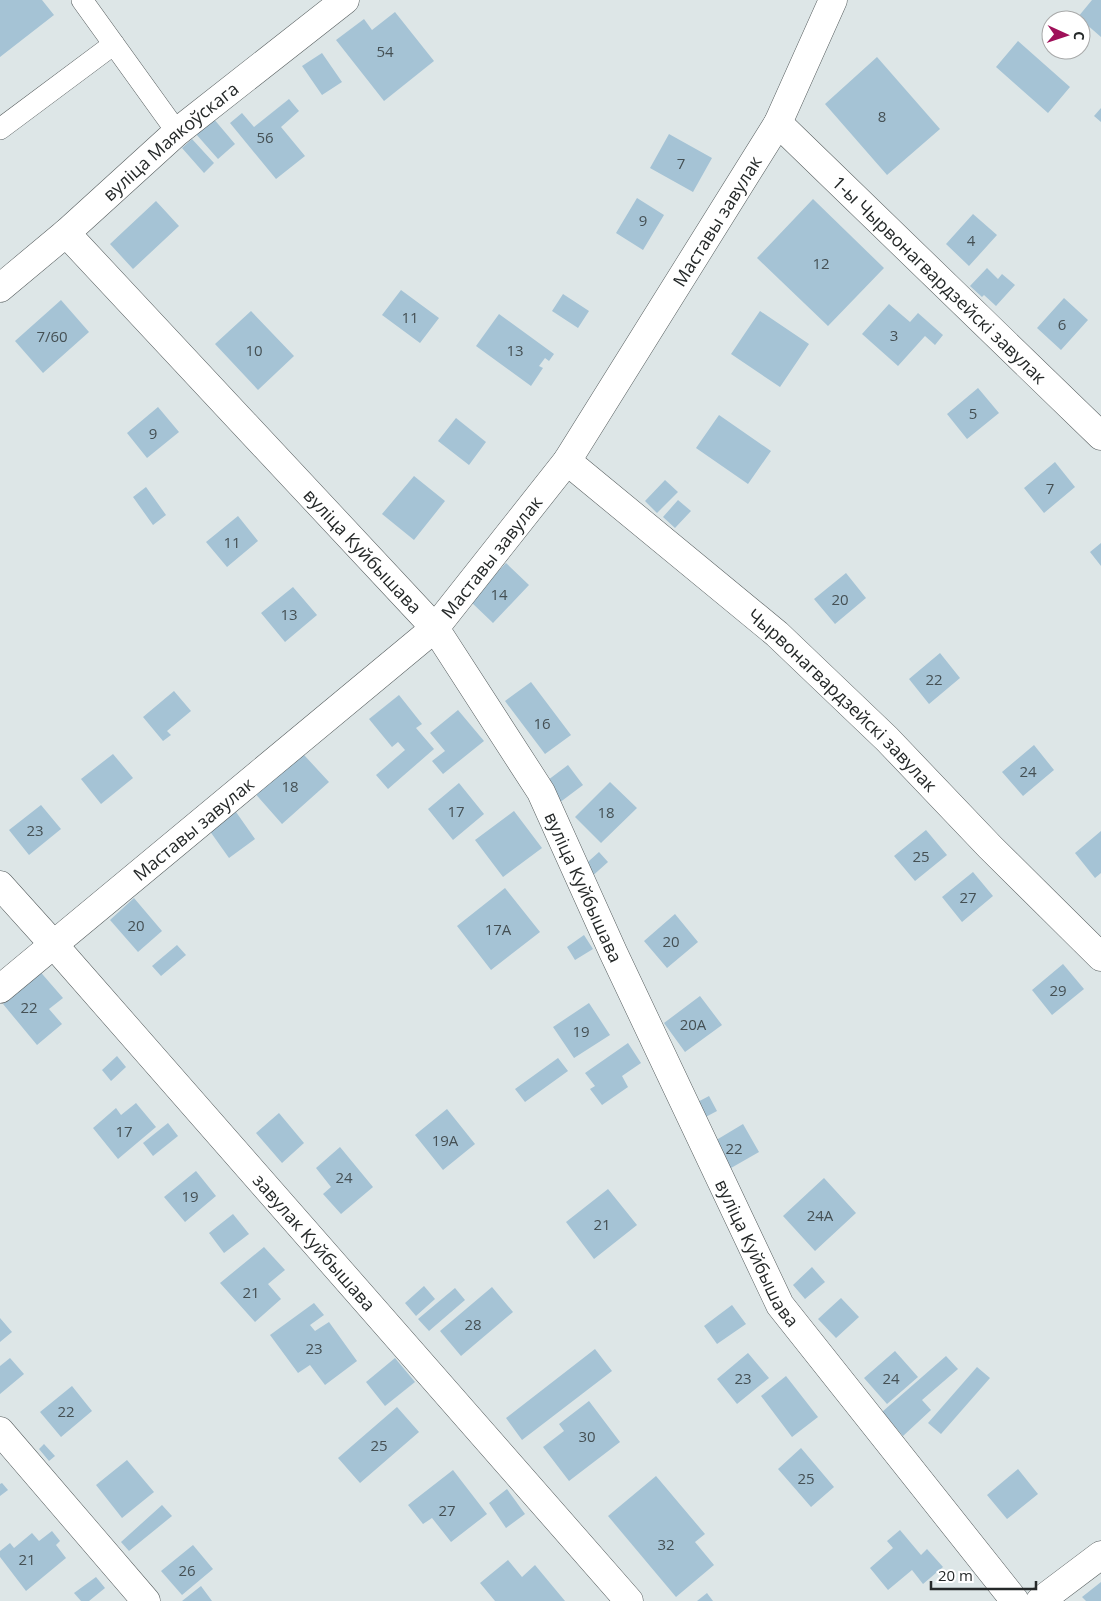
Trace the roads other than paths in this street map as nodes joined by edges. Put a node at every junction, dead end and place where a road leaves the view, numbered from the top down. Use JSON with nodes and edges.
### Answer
{"nodes":[{"id":1,"x":82,"y":0,"type":"edge"},
{"id":2,"x":345,"y":0,"type":"edge"},
{"id":3,"x":833,"y":0,"type":"edge"},
{"id":4,"x":114,"y":44,"type":"junction"},
{"id":5,"x":778,"y":123,"type":"junction"},
{"id":6,"x":0,"y":128,"type":"edge"},
{"id":7,"x":177,"y":132,"type":"junction"},
{"id":8,"x":66,"y":233,"type":"junction"},
{"id":9,"x":0,"y":288,"type":"edge"},
{"id":10,"x":1101,"y":436,"type":"edge"},
{"id":11,"x":568,"y":461,"type":"junction"},
{"id":12,"x":435,"y":628,"type":"junction"},
{"id":13,"x":0,"y":885,"type":"edge"},
{"id":14,"x":54,"y":944,"type":"junction"},
{"id":15,"x":1101,"y":957,"type":"edge"},
{"id":16,"x":0,"y":988,"type":"edge"},
{"id":17,"x":0,"y":1431,"type":"edge"},
{"id":18,"x":1101,"y":1555,"type":"edge"},
{"id":19,"x":146,"y":1601,"type":"edge"},
{"id":20,"x":629,"y":1601,"type":"edge"},
{"id":21,"x":1015,"y":1601,"type":"edge"},
{"id":22,"x":1040,"y":1601,"type":"edge"}],
"edges":[{"from":1,"to":4,"type":"lane"},
{"from":2,"to":7,"type":"street","name":"вуліца Маякоўскага"},
{"from":3,"to":5,"type":"street","name":"Маставы завулак"},
{"from":4,"to":6,"type":"lane"},
{"from":4,"to":7,"type":"lane"},
{"from":5,"to":10,"type":"street","name":"1-ы Чырвонагвардзейскі завулак"},
{"from":5,"to":11,"type":"street","name":"Маставы завулак"},
{"from":7,"to":8,"type":"street","name":"вуліца Маякоўскага"},
{"from":8,"to":9,"type":"street","name":"вуліца Маякоўскага"},
{"from":8,"to":12,"type":"street","name":"вуліца Куйбышава"},
{"from":11,"to":12,"type":"street","name":"Маставы завулак"},
{"from":11,"to":15,"type":"street","name":"Чырвонагвардзейскі завулак"},
{"from":12,"to":14,"type":"street","name":"Маставы завулак"},
{"from":12,"to":21,"type":"street","name":"вуліца Куйбышава"},
{"from":13,"to":14,"type":"street","name":"завулак Куйбышава"},
{"from":14,"to":16,"type":"street","name":"Маставы завулак"},
{"from":14,"to":20,"type":"street","name":"завулак Куйбышава"},
{"from":17,"to":19,"type":"street"},
{"from":18,"to":22,"type":"street"}]}
